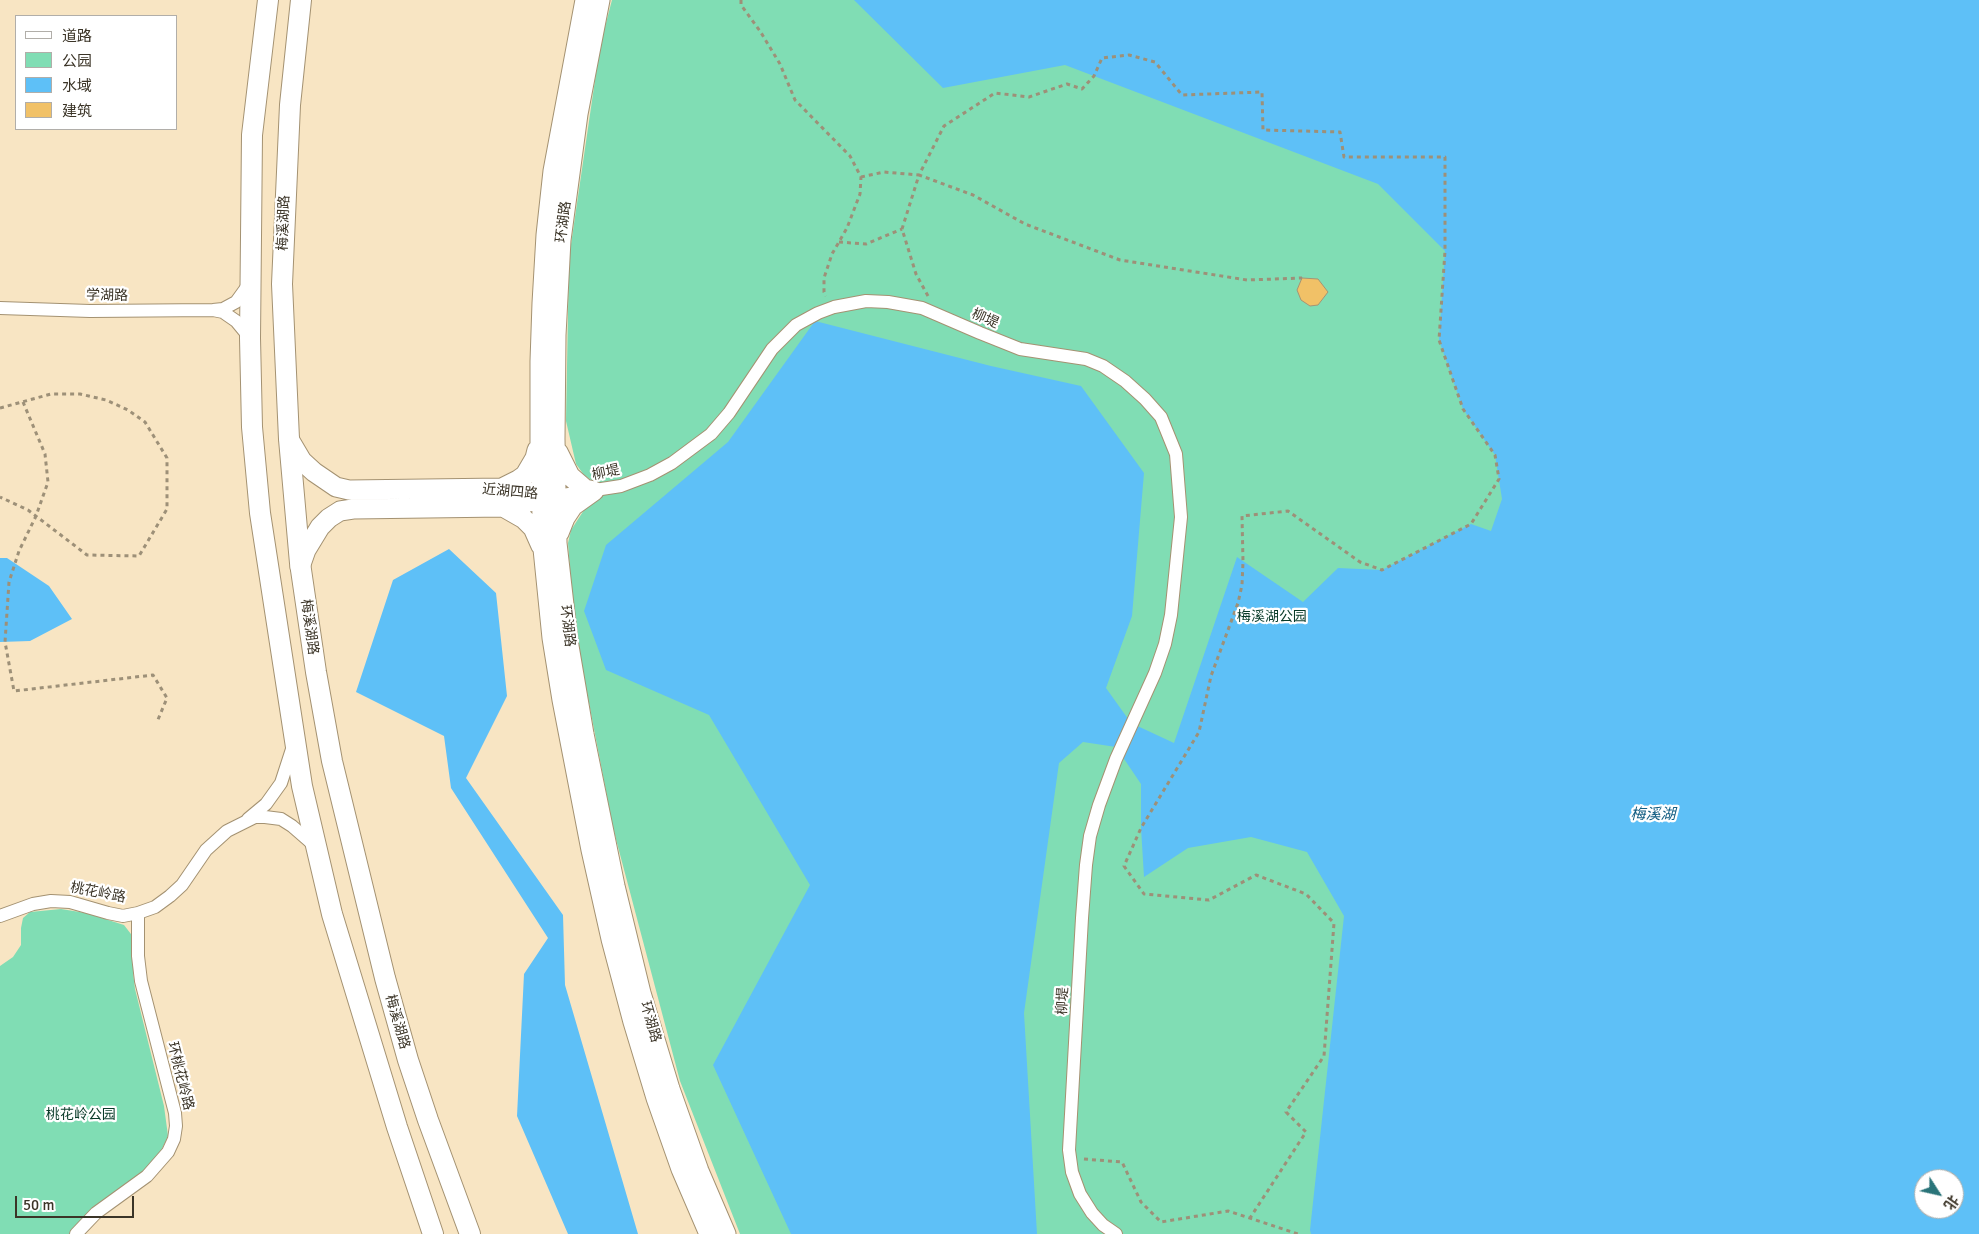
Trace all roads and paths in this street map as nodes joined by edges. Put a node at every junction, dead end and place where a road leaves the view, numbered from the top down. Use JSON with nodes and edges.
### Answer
{"nodes":[{"id":1,"x":268,"y":0,"type":"edge"},
{"id":2,"x":301,"y":0,"type":"edge"},
{"id":3,"x":585,"y":0,"type":"edge"},
{"id":4,"x":600,"y":0,"type":"edge"},
{"id":5,"x":741,"y":0,"type":"edge"},
{"id":6,"x":919,"y":175,"type":"junction"},
{"id":7,"x":861,"y":177,"type":"junction"},
{"id":8,"x":902,"y":229,"type":"junction"},
{"id":9,"x":839,"y":242,"type":"junction"},
{"id":10,"x":1302,"y":278,"type":"dead end"},
{"id":11,"x":250,"y":280,"type":"junction"},
{"id":12,"x":834,"y":307,"type":"junction"},
{"id":13,"x":0,"y":308,"type":"edge"},
{"id":14,"x":213,"y":310,"type":"junction"},
{"id":15,"x":936,"y":313,"type":"junction"},
{"id":16,"x":250,"y":338,"type":"junction"},
{"id":17,"x":23,"y":402,"type":"junction"},
{"id":18,"x":0,"y":408,"type":"edge"},
{"id":19,"x":289,"y":439,"type":"junction"},
{"id":20,"x":547,"y":439,"type":"junction"},
{"id":21,"x":502,"y":488,"type":"junction"},
{"id":22,"x":594,"y":491,"type":"junction"},
{"id":23,"x":546,"y":496,"type":"junction"},
{"id":24,"x":0,"y":497,"type":"edge"},
{"id":25,"x":503,"y":507,"type":"junction"},
{"id":26,"x":36,"y":516,"type":"junction"},
{"id":27,"x":550,"y":546,"type":"junction"},
{"id":28,"x":300,"y":566,"type":"junction"},
{"id":29,"x":157,"y":722,"type":"dead end"},
{"id":30,"x":295,"y":739,"type":"junction"},
{"id":31,"x":246,"y":820,"type":"junction"},
{"id":32,"x":317,"y":848,"type":"junction"},
{"id":33,"x":138,"y":913,"type":"junction"},
{"id":34,"x":0,"y":916,"type":"edge"},
{"id":35,"x":1070,"y":1158,"type":"junction"},
{"id":36,"x":1250,"y":1218,"type":"junction"},
{"id":37,"x":76,"y":1234,"type":"edge"},
{"id":38,"x":434,"y":1234,"type":"edge"},
{"id":39,"x":470,"y":1234,"type":"edge"},
{"id":40,"x":709,"y":1234,"type":"edge"},
{"id":41,"x":726,"y":1234,"type":"edge"},
{"id":42,"x":1116,"y":1234,"type":"edge"},
{"id":43,"x":1298,"y":1234,"type":"edge"}],
"edges":[{"from":1,"to":11,"type":"main road"},
{"from":2,"to":19,"type":"main road","name":"梅溪湖路"},
{"from":3,"to":20,"type":"main road","name":"环湖路"},
{"from":4,"to":20,"type":"main road","name":"环湖路"},
{"from":5,"to":7,"type":"path"},
{"from":6,"to":7,"type":"path"},
{"from":6,"to":8,"type":"path"},
{"from":6,"to":10,"type":"path"},
{"from":6,"to":36,"type":"path"},
{"from":7,"to":9,"type":"path"},
{"from":8,"to":9,"type":"path"},
{"from":8,"to":15,"type":"path"},
{"from":9,"to":12,"type":"path"},
{"from":11,"to":14,"type":"street"},
{"from":11,"to":16,"type":"main road"},
{"from":12,"to":15,"type":"street","name":"柳堤"},
{"from":12,"to":22,"type":"street","name":"柳堤"},
{"from":13,"to":14,"type":"street","name":"学湖路"},
{"from":14,"to":16,"type":"street"},
{"from":15,"to":35,"type":"street","name":"柳堤"},
{"from":16,"to":30,"type":"main road"},
{"from":17,"to":18,"type":"path"},
{"from":17,"to":26,"type":"path"},
{"from":17,"to":26,"type":"path"},
{"from":19,"to":21,"type":"main road","name":"近湖四路"},
{"from":19,"to":28,"type":"main road","name":"梅溪湖路"},
{"from":20,"to":21,"type":"main road"},
{"from":20,"to":22,"type":"main road"},
{"from":20,"to":23,"type":"main road","name":"环湖路"},
{"from":21,"to":23,"type":"main road","name":"近湖四路"},
{"from":22,"to":23,"type":"street","name":"柳堤"},
{"from":22,"to":27,"type":"main road"},
{"from":23,"to":25,"type":"main road","name":"近湖四路"},
{"from":23,"to":27,"type":"main road","name":"环湖路"},
{"from":24,"to":26,"type":"path"},
{"from":25,"to":27,"type":"main road"},
{"from":25,"to":28,"type":"main road","name":"近湖四路"},
{"from":26,"to":29,"type":"path"},
{"from":27,"to":40,"type":"main road","name":"环湖路"},
{"from":27,"to":41,"type":"main road","name":"环湖路"},
{"from":28,"to":39,"type":"main road","name":"梅溪湖路"},
{"from":30,"to":31,"type":"street","name":"桃花岭路"},
{"from":30,"to":32,"type":"main road"},
{"from":31,"to":32,"type":"street"},
{"from":31,"to":33,"type":"street","name":"桃花岭路"},
{"from":32,"to":38,"type":"main road"},
{"from":33,"to":34,"type":"street","name":"桃花岭路"},
{"from":33,"to":37,"type":"street","name":"环桃花岭路"},
{"from":35,"to":36,"type":"path"},
{"from":35,"to":42,"type":"street","name":"柳堤"},
{"from":36,"to":43,"type":"path"}]}
